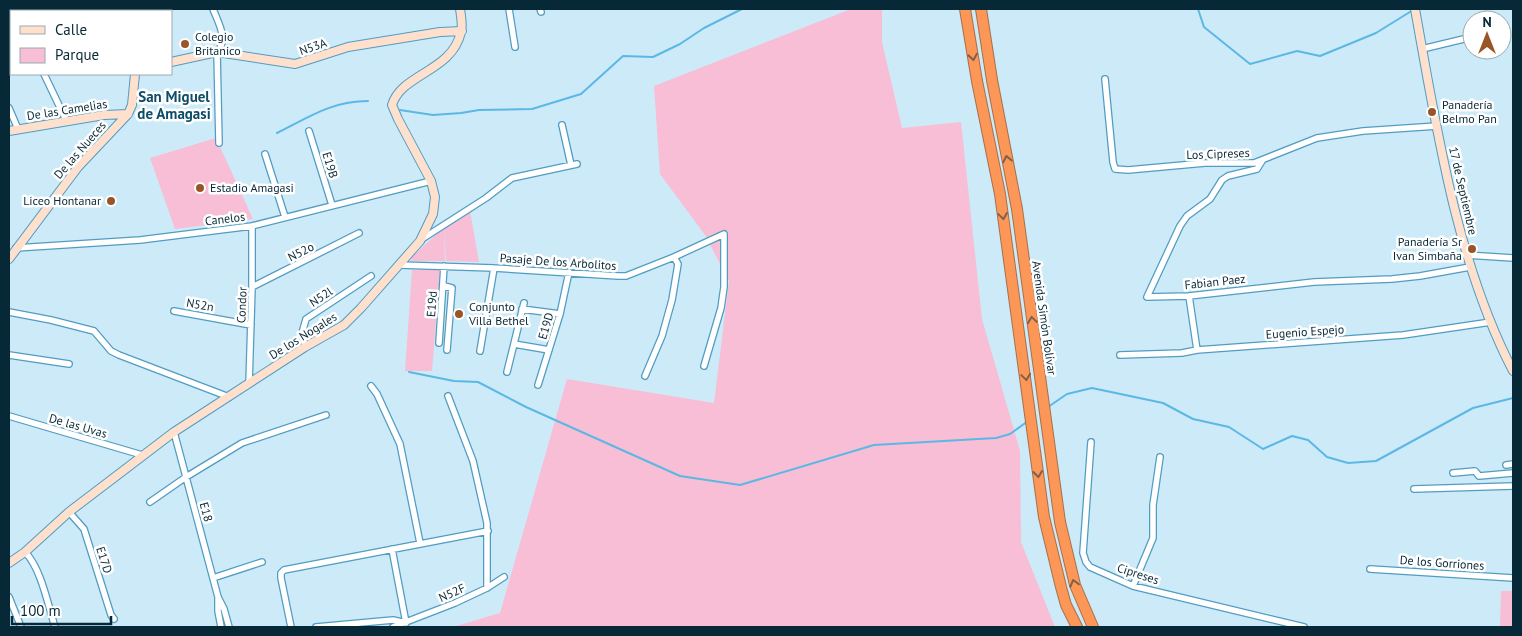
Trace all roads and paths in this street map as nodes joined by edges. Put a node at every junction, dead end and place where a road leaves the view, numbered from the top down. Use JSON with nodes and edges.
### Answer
{"nodes":[{"id":1,"x":213,"y":9,"type":"edge"},
{"id":2,"x":460,"y":9,"type":"edge"},
{"id":3,"x":509,"y":9,"type":"edge"},
{"id":4,"x":965,"y":9,"type":"edge"},
{"id":5,"x":981,"y":9,"type":"edge"},
{"id":6,"x":1415,"y":9,"type":"edge"},
{"id":7,"x":462,"y":31,"type":"junction"},
{"id":8,"x":1462,"y":39,"type":"edge"},
{"id":9,"x":515,"y":47,"type":"dead end"},
{"id":10,"x":1422,"y":48,"type":"junction"},
{"id":11,"x":217,"y":52,"type":"junction"},
{"id":12,"x":172,"y":62,"type":"edge"},
{"id":13,"x":44,"y":75,"type":"edge"},
{"id":14,"x":135,"y":75,"type":"edge"},
{"id":15,"x":1105,"y":79,"type":"dead end"},
{"id":16,"x":9,"y":108,"type":"edge"},
{"id":17,"x":128,"y":114,"type":"junction"},
{"id":18,"x":66,"y":120,"type":"junction"},
{"id":19,"x":562,"y":125,"type":"dead end"},
{"id":20,"x":1437,"y":126,"type":"junction"},
{"id":21,"x":18,"y":129,"type":"junction"},
{"id":22,"x":9,"y":131,"type":"edge"},
{"id":23,"x":309,"y":131,"type":"dead end"},
{"id":24,"x":219,"y":143,"type":"dead end"},
{"id":25,"x":265,"y":154,"type":"dead end"},
{"id":26,"x":1262,"y":161,"type":"junction"},
{"id":27,"x":431,"y":181,"type":"junction"},
{"id":28,"x":332,"y":206,"type":"junction"},
{"id":29,"x":284,"y":218,"type":"junction"},
{"id":30,"x":252,"y":226,"type":"junction"},
{"id":31,"x":359,"y":234,"type":"dead end"},
{"id":32,"x":420,"y":241,"type":"junction"},
{"id":33,"x":16,"y":248,"type":"junction"},
{"id":34,"x":1466,"y":254,"type":"junction"},
{"id":35,"x":674,"y":257,"type":"junction"},
{"id":36,"x":1513,"y":258,"type":"edge"},
{"id":37,"x":9,"y":259,"type":"edge"},
{"id":38,"x":399,"y":265,"type":"junction"},
{"id":39,"x":444,"y":266,"type":"junction"},
{"id":40,"x":1470,"y":267,"type":"junction"},
{"id":41,"x":494,"y":268,"type":"junction"},
{"id":42,"x":569,"y":272,"type":"junction"},
{"id":43,"x":371,"y":276,"type":"dead end"},
{"id":44,"x":444,"y":286,"type":"junction"},
{"id":45,"x":252,"y":287,"type":"junction"},
{"id":46,"x":1189,"y":296,"type":"junction"},
{"id":47,"x":174,"y":311,"type":"dead end"},
{"id":48,"x":9,"y":312,"type":"edge"},
{"id":49,"x":560,"y":314,"type":"junction"},
{"id":50,"x":1491,"y":322,"type":"junction"},
{"id":51,"x":251,"y":325,"type":"junction"},
{"id":52,"x":440,"y":343,"type":"dead end"},
{"id":53,"x":514,"y":344,"type":"junction"},
{"id":54,"x":305,"y":347,"type":"junction"},
{"id":55,"x":447,"y":350,"type":"dead end"},
{"id":56,"x":549,"y":350,"type":"junction"},
{"id":57,"x":1197,"y":350,"type":"junction"},
{"id":58,"x":480,"y":351,"type":"dead end"},
{"id":59,"x":9,"y":355,"type":"edge"},
{"id":60,"x":1120,"y":355,"type":"dead end"},
{"id":61,"x":69,"y":364,"type":"dead end"},
{"id":62,"x":704,"y":366,"type":"dead end"},
{"id":63,"x":1513,"y":371,"type":"edge"},
{"id":64,"x":507,"y":372,"type":"dead end"},
{"id":65,"x":645,"y":376,"type":"dead end"},
{"id":66,"x":249,"y":384,"type":"junction"},
{"id":67,"x":538,"y":385,"type":"dead end"},
{"id":68,"x":371,"y":386,"type":"dead end"},
{"id":69,"x":448,"y":396,"type":"dead end"},
{"id":70,"x":229,"y":397,"type":"junction"},
{"id":71,"x":326,"y":415,"type":"dead end"},
{"id":72,"x":9,"y":416,"type":"edge"},
{"id":73,"x":174,"y":432,"type":"junction"},
{"id":74,"x":1091,"y":442,"type":"dead end"},
{"id":75,"x":142,"y":455,"type":"junction"},
{"id":76,"x":1160,"y":456,"type":"dead end"},
{"id":77,"x":1513,"y":464,"type":"edge"},
{"id":78,"x":1506,"y":465,"type":"dead end"},
{"id":79,"x":1454,"y":473,"type":"dead end"},
{"id":80,"x":1513,"y":473,"type":"edge"},
{"id":81,"x":186,"y":477,"type":"junction"},
{"id":82,"x":1513,"y":486,"type":"edge"},
{"id":83,"x":1414,"y":489,"type":"dead end"},
{"id":84,"x":150,"y":502,"type":"dead end"},
{"id":85,"x":69,"y":512,"type":"junction"},
{"id":86,"x":488,"y":531,"type":"junction"},
{"id":87,"x":420,"y":543,"type":"junction"},
{"id":88,"x":392,"y":549,"type":"junction"},
{"id":89,"x":24,"y":552,"type":"junction"},
{"id":90,"x":262,"y":562,"type":"dead end"},
{"id":91,"x":9,"y":563,"type":"edge"},
{"id":92,"x":1370,"y":569,"type":"dead end"},
{"id":93,"x":504,"y":577,"type":"dead end"},
{"id":94,"x":213,"y":578,"type":"junction"},
{"id":95,"x":1513,"y":578,"type":"edge"},
{"id":96,"x":1133,"y":586,"type":"junction"},
{"id":97,"x":487,"y":588,"type":"junction"},
{"id":98,"x":9,"y":597,"type":"edge"},
{"id":99,"x":218,"y":597,"type":"junction"},
{"id":100,"x":114,"y":618,"type":"dead end"},
{"id":101,"x":406,"y":623,"type":"junction"},
{"id":102,"x":21,"y":627,"type":"edge"},
{"id":103,"x":55,"y":627,"type":"edge"},
{"id":104,"x":220,"y":627,"type":"edge"},
{"id":105,"x":229,"y":627,"type":"edge"},
{"id":106,"x":291,"y":627,"type":"edge"},
{"id":107,"x":316,"y":627,"type":"edge"},
{"id":108,"x":393,"y":627,"type":"edge"},
{"id":109,"x":1077,"y":627,"type":"edge"},
{"id":110,"x":1093,"y":627,"type":"edge"},
{"id":111,"x":1304,"y":627,"type":"edge"}],
"edges":[{"from":1,"to":11,"type":"street"},
{"from":2,"to":7,"type":"street"},
{"from":3,"to":9,"type":"street"},
{"from":4,"to":109,"type":"highway","one_way":true},
{"from":110,"to":5,"type":"highway","name":"Avenida Simón Bolívar","one_way":true},
{"from":6,"to":10,"type":"street","name":"17 de Septiembre"},
{"from":7,"to":11,"type":"street","name":"N53A"},
{"from":7,"to":27,"type":"street","name":"De los Nogales"},
{"from":8,"to":10,"type":"street"},
{"from":10,"to":20,"type":"street","name":"17 de Septiembre"},
{"from":11,"to":12,"type":"street","name":"N53A"},
{"from":11,"to":24,"type":"street"},
{"from":13,"to":18,"type":"street"},
{"from":14,"to":17,"type":"street"},
{"from":15,"to":26,"type":"street","name":"Los Cipreses"},
{"from":16,"to":21,"type":"street"},
{"from":17,"to":18,"type":"street","name":"De las Camelias"},
{"from":17,"to":33,"type":"street","name":"De las Nueces"},
{"from":18,"to":21,"type":"street","name":"De las Camelias"},
{"from":19,"to":32,"type":"street"},
{"from":20,"to":26,"type":"street","name":"Los Cipreses"},
{"from":20,"to":34,"type":"street","name":"17 de Septiembre"},
{"from":21,"to":22,"type":"street","name":"De las Camelias"},
{"from":23,"to":28,"type":"street","name":"E19B"},
{"from":25,"to":29,"type":"street"},
{"from":26,"to":46,"type":"street","name":"Fabian Paez"},
{"from":27,"to":28,"type":"street","name":"Canelos"},
{"from":27,"to":32,"type":"street","name":"De los Nogales"},
{"from":28,"to":29,"type":"street","name":"Canelos"},
{"from":29,"to":30,"type":"street","name":"Canelos"},
{"from":30,"to":33,"type":"street","name":"Canelos"},
{"from":30,"to":45,"type":"street","name":"Condor"},
{"from":31,"to":45,"type":"street","name":"N52o"},
{"from":32,"to":38,"type":"street","name":"De los Nogales"},
{"from":33,"to":37,"type":"street","name":"De las Nueces"},
{"from":34,"to":36,"type":"street"},
{"from":34,"to":40,"type":"street","name":"17 de Septiembre"},
{"from":35,"to":42,"type":"street","name":"Pasaje De los Arbolitos"},
{"from":35,"to":62,"type":"street","name":"Pasaje De los Arbolitos"},
{"from":35,"to":65,"type":"street"},
{"from":38,"to":39,"type":"street","name":"Pasaje De los Arbolitos"},
{"from":38,"to":54,"type":"street","name":"De los Nogales"},
{"from":39,"to":41,"type":"street","name":"Pasaje De los Arbolitos"},
{"from":39,"to":44,"type":"street","name":"E19d"},
{"from":40,"to":46,"type":"street","name":"Fabian Paez"},
{"from":40,"to":50,"type":"street","name":"17 de Septiembre"},
{"from":41,"to":42,"type":"street","name":"Pasaje De los Arbolitos"},
{"from":41,"to":58,"type":"street"},
{"from":42,"to":49,"type":"street","name":"E19D"},
{"from":43,"to":54,"type":"street","name":"N52l"},
{"from":44,"to":52,"type":"street","name":"E19d"},
{"from":44,"to":55,"type":"street"},
{"from":45,"to":51,"type":"street","name":"Condor"},
{"from":46,"to":57,"type":"street"},
{"from":47,"to":51,"type":"street","name":"N52n"},
{"from":48,"to":70,"type":"street"},
{"from":49,"to":53,"type":"street"},
{"from":49,"to":56,"type":"street","name":"E19D"},
{"from":50,"to":57,"type":"street","name":"Eugenio Espejo"},
{"from":50,"to":63,"type":"street","name":"17 de Septiembre"},
{"from":51,"to":66,"type":"street","name":"Condor"},
{"from":53,"to":56,"type":"street"},
{"from":53,"to":64,"type":"street"},
{"from":54,"to":66,"type":"street","name":"De los Nogales"},
{"from":56,"to":67,"type":"street","name":"E19D"},
{"from":57,"to":60,"type":"street","name":"Eugenio Espejo"},
{"from":59,"to":61,"type":"street"},
{"from":66,"to":70,"type":"street","name":"De los Nogales"},
{"from":68,"to":87,"type":"street"},
{"from":69,"to":86,"type":"street"},
{"from":70,"to":73,"type":"street","name":"De los Nogales"},
{"from":71,"to":81,"type":"street"},
{"from":72,"to":75,"type":"street","name":"De las Uvas"},
{"from":73,"to":75,"type":"street","name":"De los Nogales"},
{"from":73,"to":81,"type":"street","name":"E18"},
{"from":74,"to":96,"type":"street","name":"Cipreses"},
{"from":75,"to":85,"type":"street","name":"De los Nogales"},
{"from":76,"to":96,"type":"street"},
{"from":77,"to":78,"type":"street"},
{"from":79,"to":80,"type":"street"},
{"from":81,"to":84,"type":"street"},
{"from":81,"to":94,"type":"street","name":"E18"},
{"from":82,"to":83,"type":"street"},
{"from":85,"to":89,"type":"street","name":"De los Nogales"},
{"from":85,"to":100,"type":"street","name":"E17D"},
{"from":86,"to":87,"type":"street"},
{"from":86,"to":97,"type":"street"},
{"from":87,"to":88,"type":"street"},
{"from":88,"to":101,"type":"street"},
{"from":88,"to":106,"type":"street"},
{"from":89,"to":91,"type":"street","name":"De los Nogales"},
{"from":89,"to":103,"type":"street"},
{"from":90,"to":94,"type":"street"},
{"from":92,"to":95,"type":"street","name":"De los Gorriones"},
{"from":93,"to":97,"type":"street","name":"N52F"},
{"from":94,"to":99,"type":"street","name":"E18"},
{"from":96,"to":111,"type":"street","name":"Cipreses"},
{"from":97,"to":101,"type":"street","name":"N52F"},
{"from":98,"to":102,"type":"street"},
{"from":99,"to":104,"type":"street"},
{"from":99,"to":105,"type":"street"},
{"from":101,"to":107,"type":"street","name":"N52F"},
{"from":101,"to":108,"type":"street","name":"N52F"}]}
